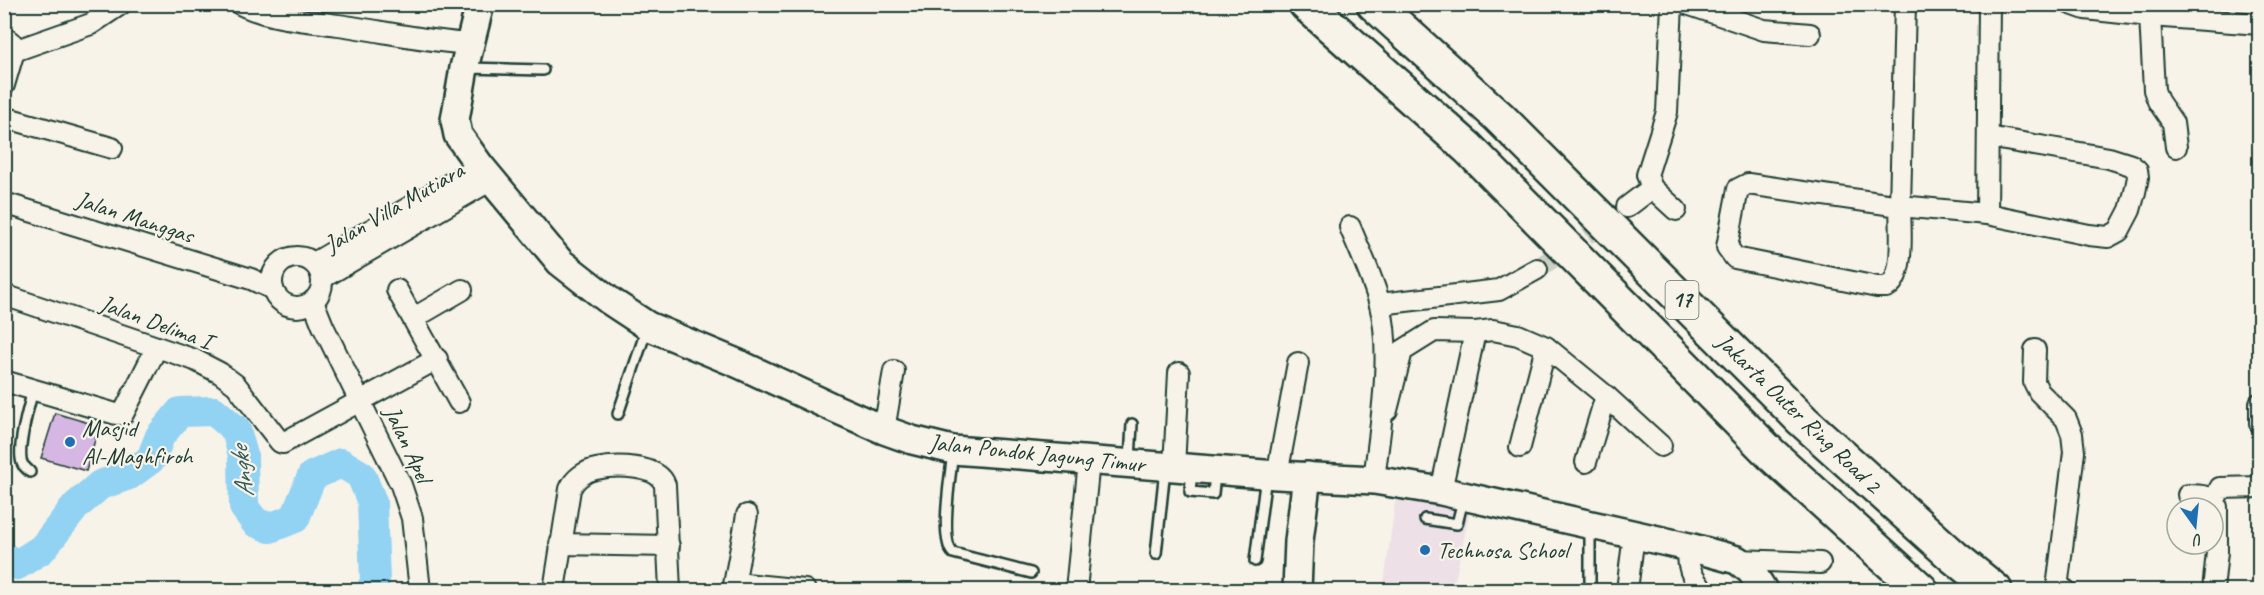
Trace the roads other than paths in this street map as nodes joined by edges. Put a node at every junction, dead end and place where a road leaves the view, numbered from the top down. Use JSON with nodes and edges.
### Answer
{"nodes":[{"id":1,"x":121,"y":4,"type":"edge"},
{"id":2,"x":240,"y":4,"type":"edge"},
{"id":3,"x":515,"y":4,"type":"edge"},
{"id":4,"x":1306,"y":4,"type":"edge"},
{"id":5,"x":1374,"y":4,"type":"edge"},
{"id":6,"x":1672,"y":4,"type":"edge"},
{"id":7,"x":1687,"y":4,"type":"edge"},
{"id":8,"x":1905,"y":4,"type":"edge"},
{"id":9,"x":1989,"y":4,"type":"edge"},
{"id":10,"x":2071,"y":4,"type":"edge"},
{"id":11,"x":480,"y":5,"type":"edge"},
{"id":12,"x":2150,"y":16,"type":"junction"},
{"id":13,"x":2259,"y":24,"type":"edge"},
{"id":14,"x":1809,"y":34,"type":"dead end"},
{"id":15,"x":9,"y":44,"type":"edge"},
{"id":16,"x":467,"y":56,"type":"junction"},
{"id":17,"x":543,"y":70,"type":"dead end"},
{"id":18,"x":4,"y":85,"type":"edge"},
{"id":19,"x":4,"y":117,"type":"edge"},
{"id":20,"x":1988,"y":137,"type":"junction"},
{"id":21,"x":2176,"y":147,"type":"dead end"},
{"id":22,"x":112,"y":148,"type":"dead end"},
{"id":23,"x":485,"y":173,"type":"junction"},
{"id":24,"x":1652,"y":188,"type":"junction"},
{"id":25,"x":4,"y":202,"type":"edge"},
{"id":26,"x":1900,"y":206,"type":"junction"},
{"id":27,"x":1627,"y":207,"type":"tunnel mouth"},
{"id":28,"x":1676,"y":210,"type":"dead end"},
{"id":29,"x":1987,"y":214,"type":"junction"},
{"id":30,"x":1350,"y":227,"type":"dead end"},
{"id":31,"x":1537,"y":269,"type":"tunnel mouth"},
{"id":32,"x":318,"y":271,"type":"junction"},
{"id":33,"x":273,"y":281,"type":"junction"},
{"id":34,"x":398,"y":290,"type":"dead end"},
{"id":35,"x":462,"y":290,"type":"dead end"},
{"id":36,"x":4,"y":296,"type":"edge"},
{"id":37,"x":308,"y":304,"type":"junction"},
{"id":38,"x":1380,"y":304,"type":"junction"},
{"id":39,"x":414,"y":318,"type":"junction"},
{"id":40,"x":648,"y":326,"type":"junction"},
{"id":41,"x":1475,"y":332,"type":"junction"},
{"id":42,"x":157,"y":347,"type":"junction"},
{"id":43,"x":1546,"y":347,"type":"junction"},
{"id":44,"x":2035,"y":350,"type":"dead end"},
{"id":45,"x":437,"y":359,"type":"junction"},
{"id":46,"x":1298,"y":363,"type":"dead end"},
{"id":47,"x":894,"y":371,"type":"dead end"},
{"id":48,"x":1179,"y":373,"type":"dead end"},
{"id":49,"x":4,"y":381,"type":"edge"},
{"id":50,"x":33,"y":390,"type":"junction"},
{"id":51,"x":1606,"y":396,"type":"junction"},
{"id":52,"x":459,"y":402,"type":"dead end"},
{"id":53,"x":360,"y":403,"type":"junction"},
{"id":54,"x":2259,"y":403,"type":"edge"},
{"id":55,"x":1388,"y":410,"type":"dead end"},
{"id":56,"x":618,"y":414,"type":"dead end"},
{"id":57,"x":2259,"y":423,"type":"edge"},
{"id":58,"x":1132,"y":424,"type":"dead end"},
{"id":59,"x":884,"y":430,"type":"junction"},
{"id":60,"x":1520,"y":447,"type":"dead end"},
{"id":61,"x":1661,"y":447,"type":"dead end"},
{"id":62,"x":953,"y":450,"type":"junction"},
{"id":63,"x":1089,"y":460,"type":"junction"},
{"id":64,"x":1586,"y":462,"type":"dead end"},
{"id":65,"x":1130,"y":464,"type":"junction"},
{"id":66,"x":1187,"y":468,"type":"junction"},
{"id":67,"x":30,"y":472,"type":"dead end"},
{"id":68,"x":1271,"y":475,"type":"junction"},
{"id":69,"x":1307,"y":476,"type":"junction"},
{"id":70,"x":1374,"y":480,"type":"junction"},
{"id":71,"x":2259,"y":487,"type":"edge"},
{"id":72,"x":1453,"y":493,"type":"junction"},
{"id":73,"x":2188,"y":495,"type":"dead end"},
{"id":74,"x":2199,"y":496,"type":"edge"},
{"id":75,"x":2217,"y":496,"type":"edge"},
{"id":76,"x":747,"y":515,"type":"dead end"},
{"id":77,"x":1425,"y":519,"type":"dead end"},
{"id":78,"x":1590,"y":524,"type":"junction"},
{"id":79,"x":1634,"y":535,"type":"junction"},
{"id":80,"x":560,"y":544,"type":"junction"},
{"id":81,"x":669,"y":546,"type":"junction"},
{"id":82,"x":1689,"y":547,"type":"junction"},
{"id":83,"x":1156,"y":554,"type":"dead end"},
{"id":84,"x":2217,"y":556,"type":"edge"},
{"id":85,"x":1737,"y":560,"type":"junction"},
{"id":86,"x":1255,"y":561,"type":"dead end"},
{"id":87,"x":1820,"y":562,"type":"dead end"},
{"id":88,"x":1031,"y":573,"type":"dead end"},
{"id":89,"x":1590,"y":585,"type":"dead end"},
{"id":90,"x":734,"y":587,"type":"edge"},
{"id":91,"x":2063,"y":589,"type":"edge"},
{"id":92,"x":420,"y":591,"type":"edge"},
{"id":93,"x":554,"y":591,"type":"edge"},
{"id":94,"x":670,"y":591,"type":"edge"},
{"id":95,"x":805,"y":591,"type":"edge"},
{"id":96,"x":1076,"y":591,"type":"edge"},
{"id":97,"x":1297,"y":591,"type":"edge"},
{"id":98,"x":1627,"y":591,"type":"edge"},
{"id":99,"x":1704,"y":591,"type":"edge"},
{"id":100,"x":1763,"y":591,"type":"edge"},
{"id":101,"x":1921,"y":591,"type":"edge"},
{"id":102,"x":1995,"y":591,"type":"edge"},
{"id":103,"x":2213,"y":591,"type":"edge"}],
"edges":[{"from":1,"to":15,"type":"street"},
{"from":2,"to":16,"type":"street"},
{"from":3,"to":11,"type":"lane"},
{"from":4,"to":101,"type":"highway","name":"Jakarta Outer Ring Road 2","number":"17"},
{"from":5,"to":102,"type":"highway","name":"Jakarta Outer Ring Road 2","number":"17"},
{"from":6,"to":24,"type":"street"},
{"from":7,"to":14,"type":"street"},
{"from":8,"to":26,"type":"street"},
{"from":9,"to":20,"type":"street"},
{"from":10,"to":12,"type":"street"},
{"from":11,"to":16,"type":"street","name":"Jalan Pondok Jagung Timur"},
{"from":12,"to":13,"type":"street"},
{"from":12,"to":21,"type":"street"},
{"from":15,"to":18,"type":"street"},
{"from":16,"to":17,"type":"lane"},
{"from":16,"to":23,"type":"street","name":"Jalan Pondok Jagung Timur"},
{"from":19,"to":22,"type":"street"},
{"from":20,"to":29,"type":"street"},
{"from":20,"to":29,"type":"street"},
{"from":23,"to":32,"type":"street","name":"Jalan Villa Mutiara"},
{"from":23,"to":40,"type":"street","name":"Jalan Pondok Jagung Timur"},
{"from":24,"to":27,"type":"street"},
{"from":24,"to":28,"type":"street"},
{"from":25,"to":33,"type":"street","name":"Jalan Manggas"},
{"from":26,"to":26,"type":"street"},
{"from":26,"to":29,"type":"street"},
{"from":30,"to":38,"type":"street"},
{"from":31,"to":38,"type":"street"},
{"from":32,"to":33,"type":"street"},
{"from":32,"to":37,"type":"street"},
{"from":33,"to":37,"type":"street"},
{"from":34,"to":39,"type":"street"},
{"from":35,"to":39,"type":"street"},
{"from":36,"to":42,"type":"street","name":"Jalan Delima I"},
{"from":37,"to":53,"type":"street","name":"Jalan Apel"},
{"from":38,"to":70,"type":"street"},
{"from":39,"to":45,"type":"street"},
{"from":40,"to":56,"type":"lane"},
{"from":40,"to":59,"type":"street","name":"Jalan Pondok Jagung Timur"},
{"from":41,"to":43,"type":"street"},
{"from":41,"to":55,"type":"street"},
{"from":41,"to":72,"type":"street"},
{"from":42,"to":50,"type":"street"},
{"from":42,"to":53,"type":"street","name":"Jalan Delima I"},
{"from":43,"to":51,"type":"street"},
{"from":43,"to":60,"type":"street"},
{"from":44,"to":91,"type":"street"},
{"from":45,"to":52,"type":"street"},
{"from":45,"to":53,"type":"street"},
{"from":46,"to":68,"type":"street"},
{"from":47,"to":59,"type":"street"},
{"from":48,"to":66,"type":"street"},
{"from":49,"to":50,"type":"street"},
{"from":50,"to":67,"type":"lane"},
{"from":51,"to":61,"type":"street"},
{"from":51,"to":64,"type":"street"},
{"from":53,"to":92,"type":"street","name":"Jalan Apel"},
{"from":54,"to":57,"type":"street"},
{"from":58,"to":65,"type":"lane"},
{"from":59,"to":62,"type":"street","name":"Jalan Pondok Jagung Timur"},
{"from":62,"to":63,"type":"street","name":"Jalan Pondok Jagung Timur"},
{"from":62,"to":88,"type":"lane"},
{"from":63,"to":65,"type":"street","name":"Jalan Pondok Jagung Timur"},
{"from":63,"to":96,"type":"street"},
{"from":65,"to":66,"type":"street","name":"Jalan Pondok Jagung Timur"},
{"from":66,"to":68,"type":"street","name":"Jalan Pondok Jagung Timur"},
{"from":66,"to":83,"type":"lane"},
{"from":68,"to":69,"type":"street","name":"Jalan Pondok Jagung Timur"},
{"from":68,"to":86,"type":"lane"},
{"from":69,"to":70,"type":"street","name":"Jalan Pondok Jagung Timur"},
{"from":69,"to":97,"type":"street"},
{"from":70,"to":72,"type":"street","name":"Jalan Pondok Jagung Timur"},
{"from":71,"to":75,"type":"street"},
{"from":72,"to":77,"type":"lane"},
{"from":72,"to":78,"type":"street","name":"Jalan Pondok Jagung Timur"},
{"from":73,"to":74,"type":"street"},
{"from":76,"to":90,"type":"street"},
{"from":78,"to":79,"type":"street","name":"Jalan Pondok Jagung Timur"},
{"from":78,"to":89,"type":"lane"},
{"from":79,"to":82,"type":"street","name":"Jalan Pondok Jagung Timur"},
{"from":79,"to":98,"type":"street"},
{"from":80,"to":81,"type":"street"},
{"from":80,"to":81,"type":"street"},
{"from":80,"to":93,"type":"street"},
{"from":81,"to":94,"type":"street"},
{"from":82,"to":85,"type":"street","name":"Jalan Pondok Jagung Timur"},
{"from":82,"to":99,"type":"street"},
{"from":84,"to":103,"type":"street"},
{"from":85,"to":87,"type":"street","name":"Jalan Pondok Jagung Timur"},
{"from":85,"to":100,"type":"street"},
{"from":90,"to":95,"type":"street"}]}
